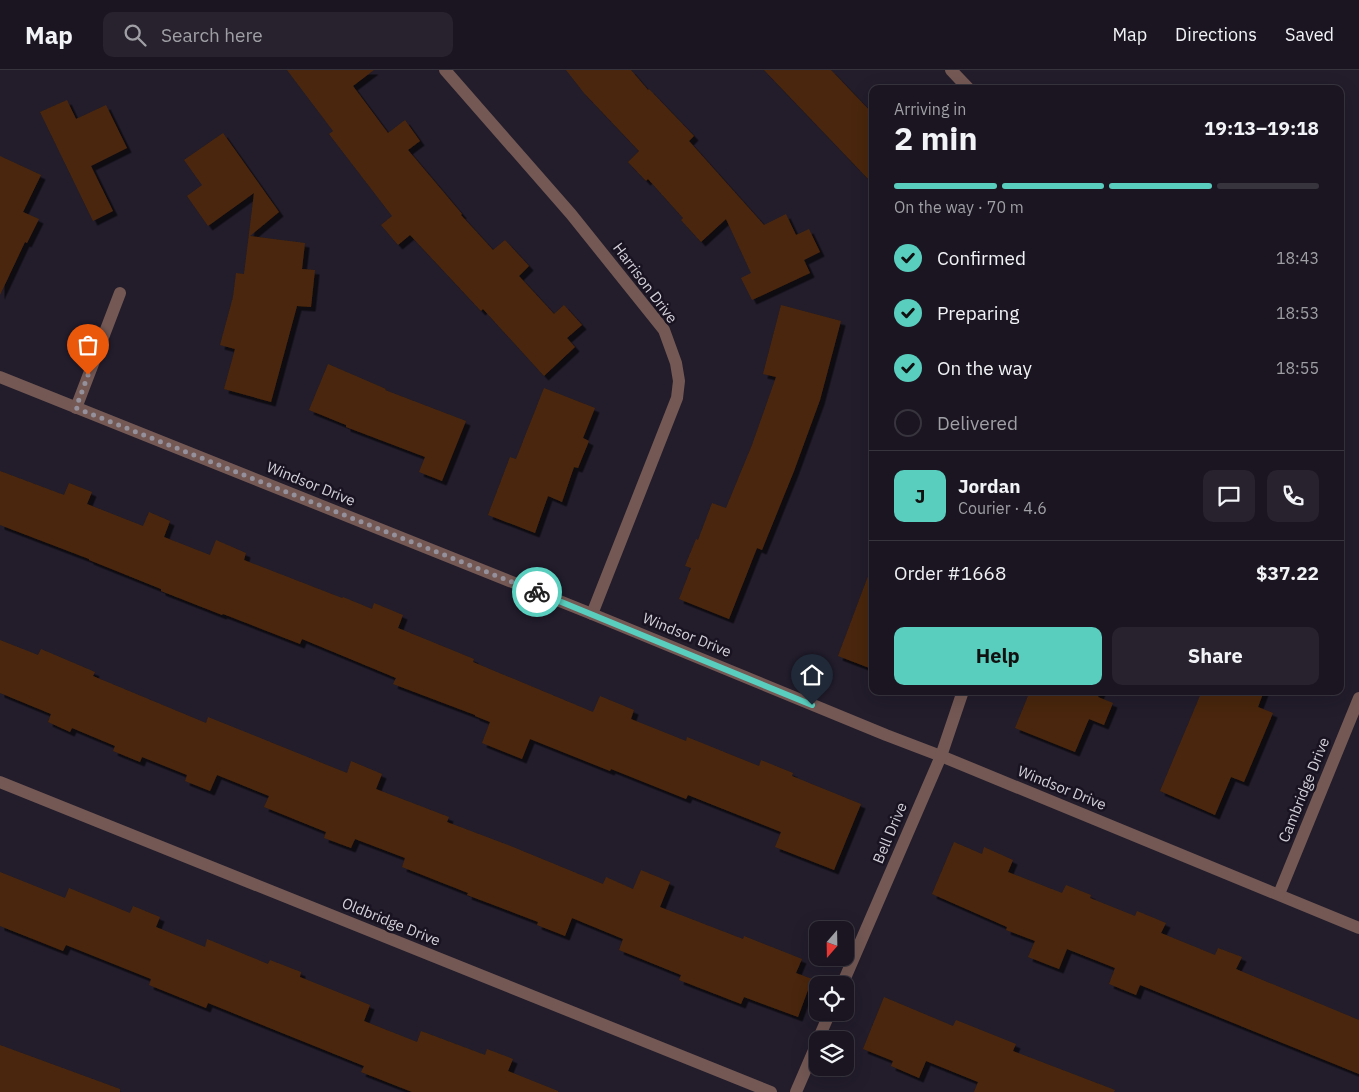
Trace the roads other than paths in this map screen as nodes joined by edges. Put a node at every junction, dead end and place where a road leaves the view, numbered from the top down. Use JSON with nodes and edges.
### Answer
{"nodes":[{"id":1,"x":445,"y":70,"type":"edge"},
{"id":2,"x":951,"y":70,"type":"edge"},
{"id":3,"x":966,"y":85,"type":"edge"},
{"id":4,"x":120,"y":293,"type":"dead end"},
{"id":5,"x":0,"y":377,"type":"edge"},
{"id":6,"x":76,"y":408,"type":"junction"},
{"id":7,"x":592,"y":614,"type":"junction"},
{"id":8,"x":962,"y":695,"type":"edge"},
{"id":9,"x":1359,"y":698,"type":"edge"},
{"id":10,"x":941,"y":756,"type":"junction"},
{"id":11,"x":0,"y":782,"type":"edge"},
{"id":12,"x":1279,"y":894,"type":"junction"},
{"id":13,"x":1359,"y":928,"type":"edge"},
{"id":14,"x":846,"y":976,"type":"edge"},
{"id":15,"x":809,"y":1062,"type":"edge"},
{"id":16,"x":771,"y":1092,"type":"edge"},
{"id":17,"x":796,"y":1092,"type":"edge"}],
"edges":[{"from":1,"to":7,"type":"street","name":"Harrison Drive"},
{"from":2,"to":3,"type":"street"},
{"from":4,"to":6,"type":"street"},
{"from":5,"to":6,"type":"street","name":"Windsor Drive"},
{"from":6,"to":7,"type":"street","name":"Windsor Drive"},
{"from":7,"to":10,"type":"street","name":"Windsor Drive"},
{"from":8,"to":10,"type":"street","name":"Bell Drive"},
{"from":9,"to":12,"type":"street","name":"Cambridge Drive"},
{"from":10,"to":12,"type":"street","name":"Windsor Drive"},
{"from":10,"to":14,"type":"street","name":"Bell Drive"},
{"from":11,"to":16,"type":"street","name":"Oldbridge Drive"},
{"from":12,"to":13,"type":"street","name":"Windsor Drive"},
{"from":15,"to":17,"type":"street"}]}
